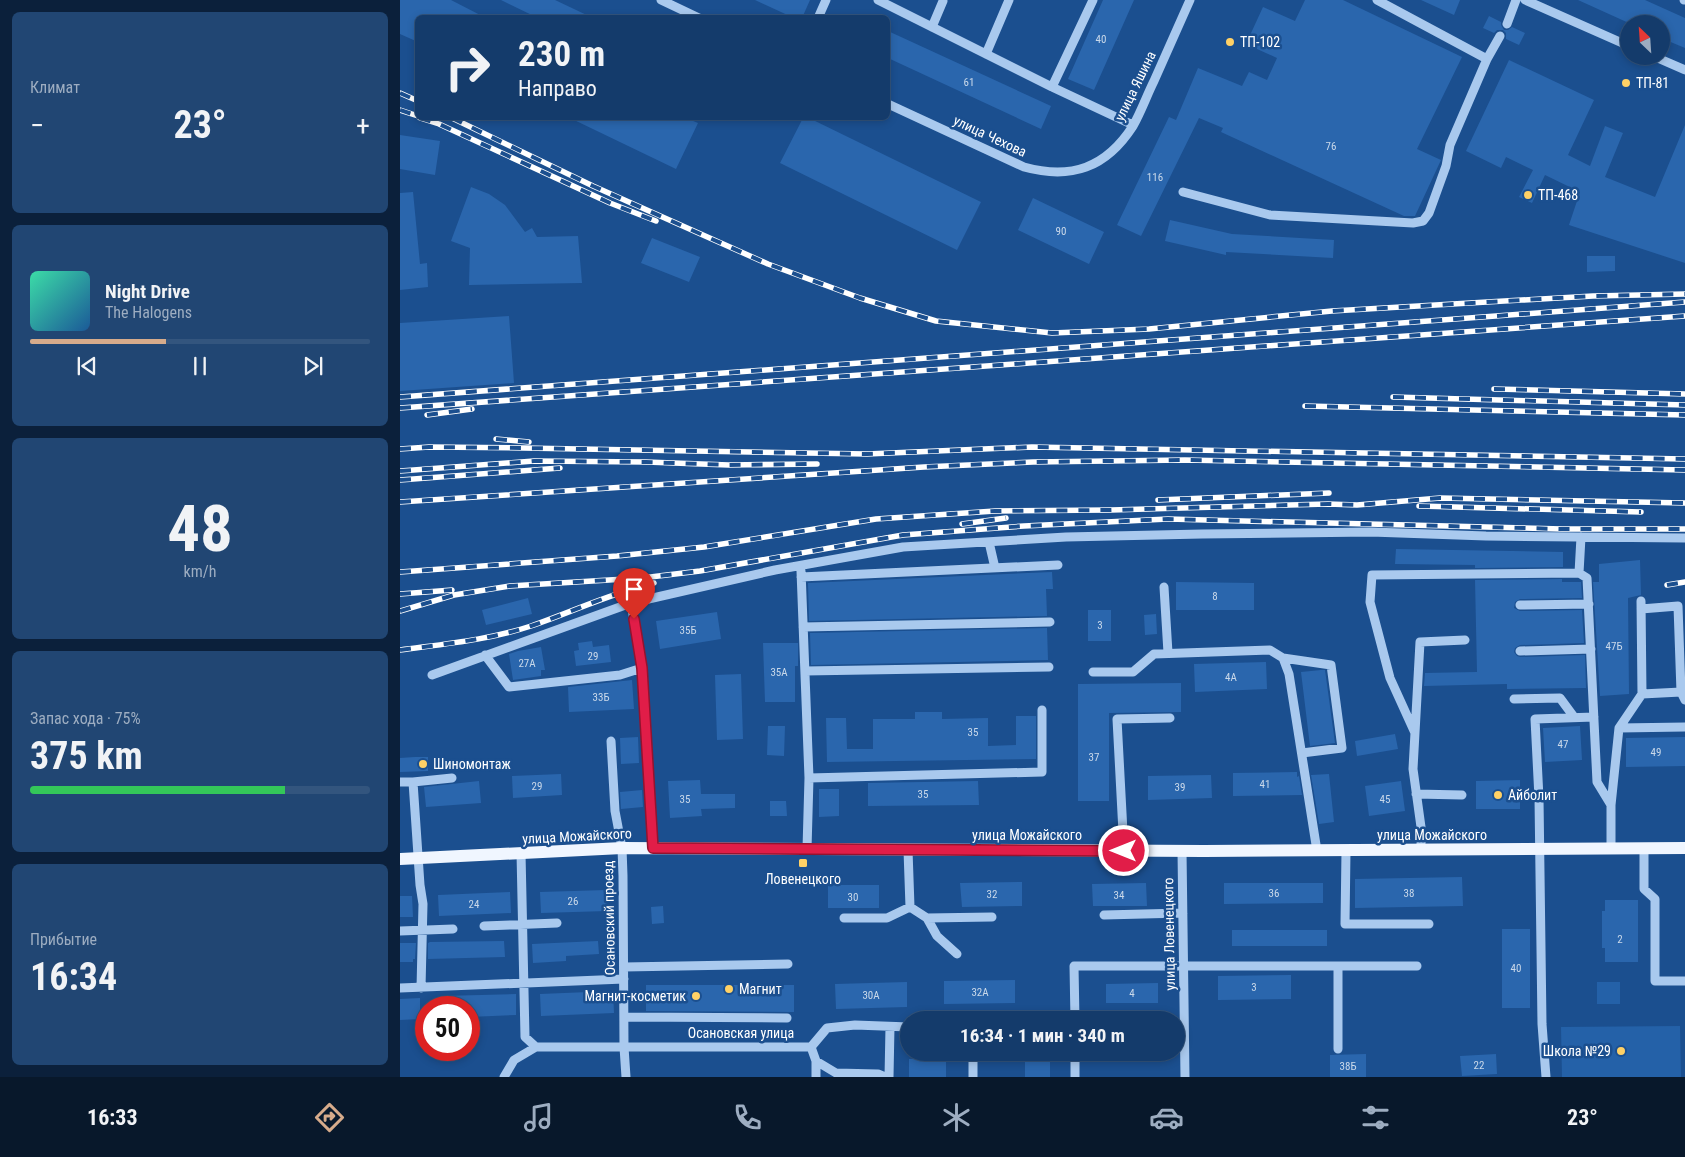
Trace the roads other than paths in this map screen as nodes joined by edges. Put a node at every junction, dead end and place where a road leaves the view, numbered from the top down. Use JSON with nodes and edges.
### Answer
{"nodes":[{"id":1,"x":661,"y":0,"type":"edge"},
{"id":2,"x":826,"y":0,"type":"edge"},
{"id":3,"x":878,"y":0,"type":"edge"},
{"id":4,"x":1009,"y":0,"type":"edge"},
{"id":5,"x":1092,"y":0,"type":"edge"},
{"id":6,"x":1190,"y":0,"type":"edge"},
{"id":7,"x":1377,"y":0,"type":"edge"},
{"id":8,"x":1516,"y":0,"type":"edge"},
{"id":9,"x":1525,"y":0,"type":"edge"},
{"id":10,"x":944,"y":1,"type":"edge"},
{"id":11,"x":693,"y":15,"type":"edge"},
{"id":12,"x":819,"y":15,"type":"edge"},
{"id":13,"x":1507,"y":24,"type":"dead end"},
{"id":14,"x":932,"y":27,"type":"junction"},
{"id":15,"x":1500,"y":36,"type":"dead end"},
{"id":16,"x":1620,"y":42,"type":"edge"},
{"id":17,"x":986,"y":54,"type":"junction"},
{"id":18,"x":1487,"y":59,"type":"junction"},
{"id":19,"x":1670,"y":63,"type":"edge"},
{"id":20,"x":1685,"y":70,"type":"edge"},
{"id":21,"x":1052,"y":87,"type":"junction"},
{"id":22,"x":890,"y":105,"type":"edge"},
{"id":23,"x":1134,"y":125,"type":"junction"},
{"id":24,"x":1085,"y":168,"type":"joint"},
{"id":25,"x":1183,"y":192,"type":"dead end"},
{"id":26,"x":1581,"y":537,"type":"junction"},
{"id":27,"x":1685,"y":538,"type":"edge"},
{"id":28,"x":989,"y":542,"type":"junction"},
{"id":29,"x":801,"y":565,"type":"junction"},
{"id":30,"x":1058,"y":565,"type":"dead end"},
{"id":31,"x":995,"y":568,"type":"junction"},
{"id":32,"x":1579,"y":573,"type":"junction"},
{"id":33,"x":801,"y":577,"type":"junction"},
{"id":34,"x":1164,"y":587,"type":"dead end"},
{"id":35,"x":631,"y":602,"type":"junction"},
{"id":36,"x":1588,"y":604,"type":"junction"},
{"id":37,"x":1520,"y":605,"type":"dead end"},
{"id":38,"x":1682,"y":605,"type":"edge"},
{"id":39,"x":1050,"y":622,"type":"dead end"},
{"id":40,"x":803,"y":627,"type":"junction"},
{"id":41,"x":1465,"y":640,"type":"dead end"},
{"id":42,"x":1590,"y":649,"type":"junction"},
{"id":43,"x":1520,"y":652,"type":"dead end"},
{"id":44,"x":1168,"y":653,"type":"junction"},
{"id":45,"x":485,"y":656,"type":"junction"},
{"id":46,"x":1282,"y":658,"type":"junction"},
{"id":47,"x":1049,"y":667,"type":"dead end"},
{"id":48,"x":642,"y":668,"type":"junction"},
{"id":49,"x":805,"y":671,"type":"junction"},
{"id":50,"x":1093,"y":672,"type":"dead end"},
{"id":51,"x":1682,"y":672,"type":"edge"},
{"id":52,"x":432,"y":675,"type":"dead end"},
{"id":53,"x":1680,"y":692,"type":"junction"},
{"id":54,"x":1642,"y":694,"type":"junction"},
{"id":55,"x":1514,"y":699,"type":"dead end"},
{"id":56,"x":1685,"y":700,"type":"edge"},
{"id":57,"x":1042,"y":710,"type":"dead end"},
{"id":58,"x":1594,"y":716,"type":"junction"},
{"id":59,"x":1574,"y":717,"type":"junction"},
{"id":60,"x":1170,"y":718,"type":"dead end"},
{"id":61,"x":1685,"y":727,"type":"edge"},
{"id":62,"x":1619,"y":728,"type":"junction"},
{"id":63,"x":1415,"y":733,"type":"junction"},
{"id":64,"x":611,"y":741,"type":"dead end"},
{"id":65,"x":1302,"y":753,"type":"junction"},
{"id":66,"x":452,"y":778,"type":"dead end"},
{"id":67,"x":809,"y":778,"type":"junction"},
{"id":68,"x":400,"y":782,"type":"edge"},
{"id":69,"x":413,"y":782,"type":"junction"},
{"id":70,"x":1416,"y":794,"type":"junction"},
{"id":71,"x":1462,"y":795,"type":"dead end"},
{"id":72,"x":1611,"y":805,"type":"junction"},
{"id":73,"x":622,"y":848,"type":"junction"},
{"id":74,"x":653,"y":848,"type":"junction"},
{"id":75,"x":1685,"y":848,"type":"edge"},
{"id":76,"x":807,"y":849,"type":"junction"},
{"id":77,"x":1611,"y":849,"type":"junction"},
{"id":78,"x":1644,"y":849,"type":"junction"},
{"id":79,"x":908,"y":850,"type":"junction"},
{"id":80,"x":1421,"y":850,"type":"junction"},
{"id":81,"x":1540,"y":850,"type":"junction"},
{"id":82,"x":1124,"y":851,"type":"junction"},
{"id":83,"x":1182,"y":851,"type":"junction"},
{"id":84,"x":1317,"y":851,"type":"junction"},
{"id":85,"x":1346,"y":851,"type":"junction"},
{"id":86,"x":521,"y":853,"type":"junction"},
{"id":87,"x":418,"y":858,"type":"junction"},
{"id":88,"x":400,"y":859,"type":"edge"},
{"id":89,"x":910,"y":907,"type":"junction"},
{"id":90,"x":1183,"y":913,"type":"junction"},
{"id":91,"x":1104,"y":915,"type":"dead end"},
{"id":92,"x":992,"y":917,"type":"dead end"},
{"id":93,"x":844,"y":918,"type":"dead end"},
{"id":94,"x":927,"y":918,"type":"junction"},
{"id":95,"x":557,"y":923,"type":"dead end"},
{"id":96,"x":523,"y":924,"type":"junction"},
{"id":97,"x":1429,"y":924,"type":"dead end"},
{"id":98,"x":484,"y":926,"type":"dead end"},
{"id":99,"x":453,"y":928,"type":"dead end"},
{"id":100,"x":423,"y":930,"type":"junction"},
{"id":101,"x":400,"y":931,"type":"edge"},
{"id":102,"x":957,"y":954,"type":"dead end"},
{"id":103,"x":788,"y":964,"type":"dead end"},
{"id":104,"x":624,"y":966,"type":"junction"},
{"id":105,"x":1183,"y":966,"type":"junction"},
{"id":106,"x":1338,"y":966,"type":"junction"},
{"id":107,"x":1417,"y":966,"type":"dead end"},
{"id":108,"x":624,"y":979,"type":"junction"},
{"id":109,"x":1685,"y":981,"type":"edge"},
{"id":110,"x":525,"y":984,"type":"junction"},
{"id":111,"x":400,"y":988,"type":"edge"},
{"id":112,"x":422,"y":988,"type":"junction"},
{"id":113,"x":1075,"y":1011,"type":"edge"},
{"id":114,"x":1181,"y":1011,"type":"edge"},
{"id":115,"x":624,"y":1017,"type":"junction"},
{"id":116,"x":787,"y":1018,"type":"dead end"},
{"id":117,"x":890,"y":1027,"type":"junction"},
{"id":118,"x":900,"y":1027,"type":"edge"},
{"id":119,"x":536,"y":1046,"type":"junction"},
{"id":120,"x":624,"y":1047,"type":"junction"},
{"id":121,"x":811,"y":1047,"type":"junction"},
{"id":122,"x":1338,"y":1049,"type":"dead end"},
{"id":123,"x":816,"y":1061,"type":"junction"},
{"id":124,"x":973,"y":1061,"type":"edge"},
{"id":125,"x":1075,"y":1061,"type":"edge"},
{"id":126,"x":1183,"y":1061,"type":"edge"},
{"id":127,"x":504,"y":1077,"type":"edge"},
{"id":128,"x":626,"y":1077,"type":"edge"},
{"id":129,"x":816,"y":1077,"type":"edge"},
{"id":130,"x":885,"y":1077,"type":"edge"},
{"id":131,"x":889,"y":1077,"type":"edge"},
{"id":132,"x":973,"y":1077,"type":"edge"},
{"id":133,"x":1075,"y":1077,"type":"edge"},
{"id":134,"x":1185,"y":1077,"type":"edge"},
{"id":135,"x":1546,"y":1077,"type":"edge"}],
"edges":[{"from":1,"to":11,"type":"street"},
{"from":2,"to":12,"type":"street"},
{"from":3,"to":14,"type":"street"},
{"from":4,"to":17,"type":"street"},
{"from":5,"to":21,"type":"street"},
{"from":6,"to":23,"type":"street","name":"улица Яшина"},
{"from":7,"to":18,"type":"street"},
{"from":8,"to":13,"type":"street"},
{"from":9,"to":16,"type":"street"},
{"from":10,"to":14,"type":"street"},
{"from":14,"to":17,"type":"street"},
{"from":15,"to":18,"type":"street"},
{"from":17,"to":21,"type":"street"},
{"from":18,"to":25,"type":"street"},
{"from":19,"to":20,"type":"street"},
{"from":21,"to":23,"type":"street"},
{"from":22,"to":24,"type":"street","name":"улица Чехова"},
{"from":23,"to":24,"type":"street","name":"улица Яшина"},
{"from":26,"to":27,"type":"street"},
{"from":26,"to":28,"type":"street"},
{"from":26,"to":32,"type":"street"},
{"from":28,"to":29,"type":"street"},
{"from":28,"to":31,"type":"street"},
{"from":29,"to":33,"type":"street"},
{"from":29,"to":35,"type":"street"},
{"from":30,"to":31,"type":"street"},
{"from":31,"to":33,"type":"street"},
{"from":32,"to":36,"type":"street"},
{"from":32,"to":63,"type":"street"},
{"from":33,"to":40,"type":"street"},
{"from":34,"to":44,"type":"street"},
{"from":35,"to":45,"type":"street"},
{"from":35,"to":48,"type":"street"},
{"from":36,"to":37,"type":"street"},
{"from":36,"to":42,"type":"street"},
{"from":38,"to":51,"type":"street"},
{"from":38,"to":54,"type":"street"},
{"from":39,"to":40,"type":"street"},
{"from":40,"to":49,"type":"street"},
{"from":41,"to":63,"type":"street"},
{"from":42,"to":43,"type":"street"},
{"from":42,"to":58,"type":"street"},
{"from":44,"to":46,"type":"street"},
{"from":44,"to":50,"type":"street"},
{"from":45,"to":48,"type":"street"},
{"from":45,"to":52,"type":"street"},
{"from":46,"to":65,"type":"street"},
{"from":46,"to":65,"type":"street"},
{"from":47,"to":49,"type":"street"},
{"from":48,"to":74,"type":"street"},
{"from":49,"to":67,"type":"street"},
{"from":51,"to":53,"type":"street"},
{"from":53,"to":54,"type":"street"},
{"from":53,"to":56,"type":"street"},
{"from":54,"to":62,"type":"street"},
{"from":55,"to":59,"type":"street"},
{"from":57,"to":67,"type":"street"},
{"from":58,"to":59,"type":"street"},
{"from":58,"to":72,"type":"street"},
{"from":59,"to":81,"type":"street"},
{"from":60,"to":82,"type":"street"},
{"from":61,"to":62,"type":"street"},
{"from":62,"to":72,"type":"street"},
{"from":63,"to":70,"type":"street"},
{"from":64,"to":73,"type":"street","name":"Осановский проезд"},
{"from":65,"to":84,"type":"street"},
{"from":66,"to":69,"type":"street"},
{"from":67,"to":76,"type":"street"},
{"from":68,"to":69,"type":"street"},
{"from":69,"to":87,"type":"street"},
{"from":70,"to":71,"type":"street"},
{"from":70,"to":80,"type":"street"},
{"from":72,"to":77,"type":"street"},
{"from":73,"to":74,"type":"main road","name":"улица Можайского"},
{"from":73,"to":86,"type":"main road","name":"улица Можайского"},
{"from":73,"to":104,"type":"street","name":"Осановский проезд"},
{"from":74,"to":76,"type":"main road","name":"улица Можайского"},
{"from":75,"to":78,"type":"main road","name":"улица Можайского"},
{"from":76,"to":79,"type":"main road","name":"улица Можайского"},
{"from":77,"to":78,"type":"main road","name":"улица Можайского"},
{"from":77,"to":81,"type":"main road","name":"улица Можайского"},
{"from":78,"to":109,"type":"street"},
{"from":79,"to":82,"type":"main road","name":"улица Можайского"},
{"from":79,"to":89,"type":"street"},
{"from":80,"to":81,"type":"main road","name":"улица Можайского"},
{"from":80,"to":85,"type":"main road","name":"улица Можайского"},
{"from":81,"to":135,"type":"street"},
{"from":82,"to":83,"type":"main road","name":"улица Можайского"},
{"from":83,"to":84,"type":"main road","name":"улица Можайского"},
{"from":83,"to":90,"type":"street","name":"улица Ловенецкого"},
{"from":84,"to":85,"type":"main road","name":"улица Можайского"},
{"from":85,"to":97,"type":"street"},
{"from":86,"to":87,"type":"main road","name":"улица Можайского"},
{"from":86,"to":96,"type":"street"},
{"from":87,"to":88,"type":"main road","name":"улица Можайского"},
{"from":87,"to":100,"type":"street"},
{"from":89,"to":93,"type":"street"},
{"from":89,"to":94,"type":"street"},
{"from":90,"to":91,"type":"street"},
{"from":90,"to":105,"type":"street","name":"улица Ловенецкого"},
{"from":92,"to":94,"type":"street"},
{"from":94,"to":102,"type":"street"},
{"from":95,"to":96,"type":"street"},
{"from":96,"to":98,"type":"street"},
{"from":96,"to":110,"type":"street"},
{"from":99,"to":100,"type":"street"},
{"from":100,"to":101,"type":"street"},
{"from":100,"to":112,"type":"street"},
{"from":103,"to":104,"type":"street"},
{"from":104,"to":108,"type":"street","name":"Осановский проезд"},
{"from":105,"to":106,"type":"street"},
{"from":105,"to":113,"type":"street"},
{"from":105,"to":114,"type":"street","name":"улица Ловенецкого"},
{"from":106,"to":107,"type":"street"},
{"from":106,"to":122,"type":"street"},
{"from":108,"to":110,"type":"street"},
{"from":108,"to":115,"type":"street","name":"Осановский проезд"},
{"from":110,"to":112,"type":"street"},
{"from":110,"to":119,"type":"street"},
{"from":111,"to":112,"type":"street"},
{"from":115,"to":116,"type":"street"},
{"from":115,"to":120,"type":"street","name":"Осановский проезд"},
{"from":117,"to":118,"type":"street","name":"Осановская улица"},
{"from":117,"to":121,"type":"street","name":"Осановская улица"},
{"from":117,"to":131,"type":"street"},
{"from":119,"to":120,"type":"street","name":"Осановская улица"},
{"from":119,"to":127,"type":"street"},
{"from":120,"to":121,"type":"street","name":"Осановская улица"},
{"from":120,"to":128,"type":"street","name":"Осановский проезд"},
{"from":121,"to":123,"type":"street"},
{"from":123,"to":129,"type":"street"},
{"from":123,"to":130,"type":"street"},
{"from":124,"to":132,"type":"street"},
{"from":125,"to":133,"type":"street"},
{"from":126,"to":134,"type":"street","name":"улица Ловенецкого"}]}
